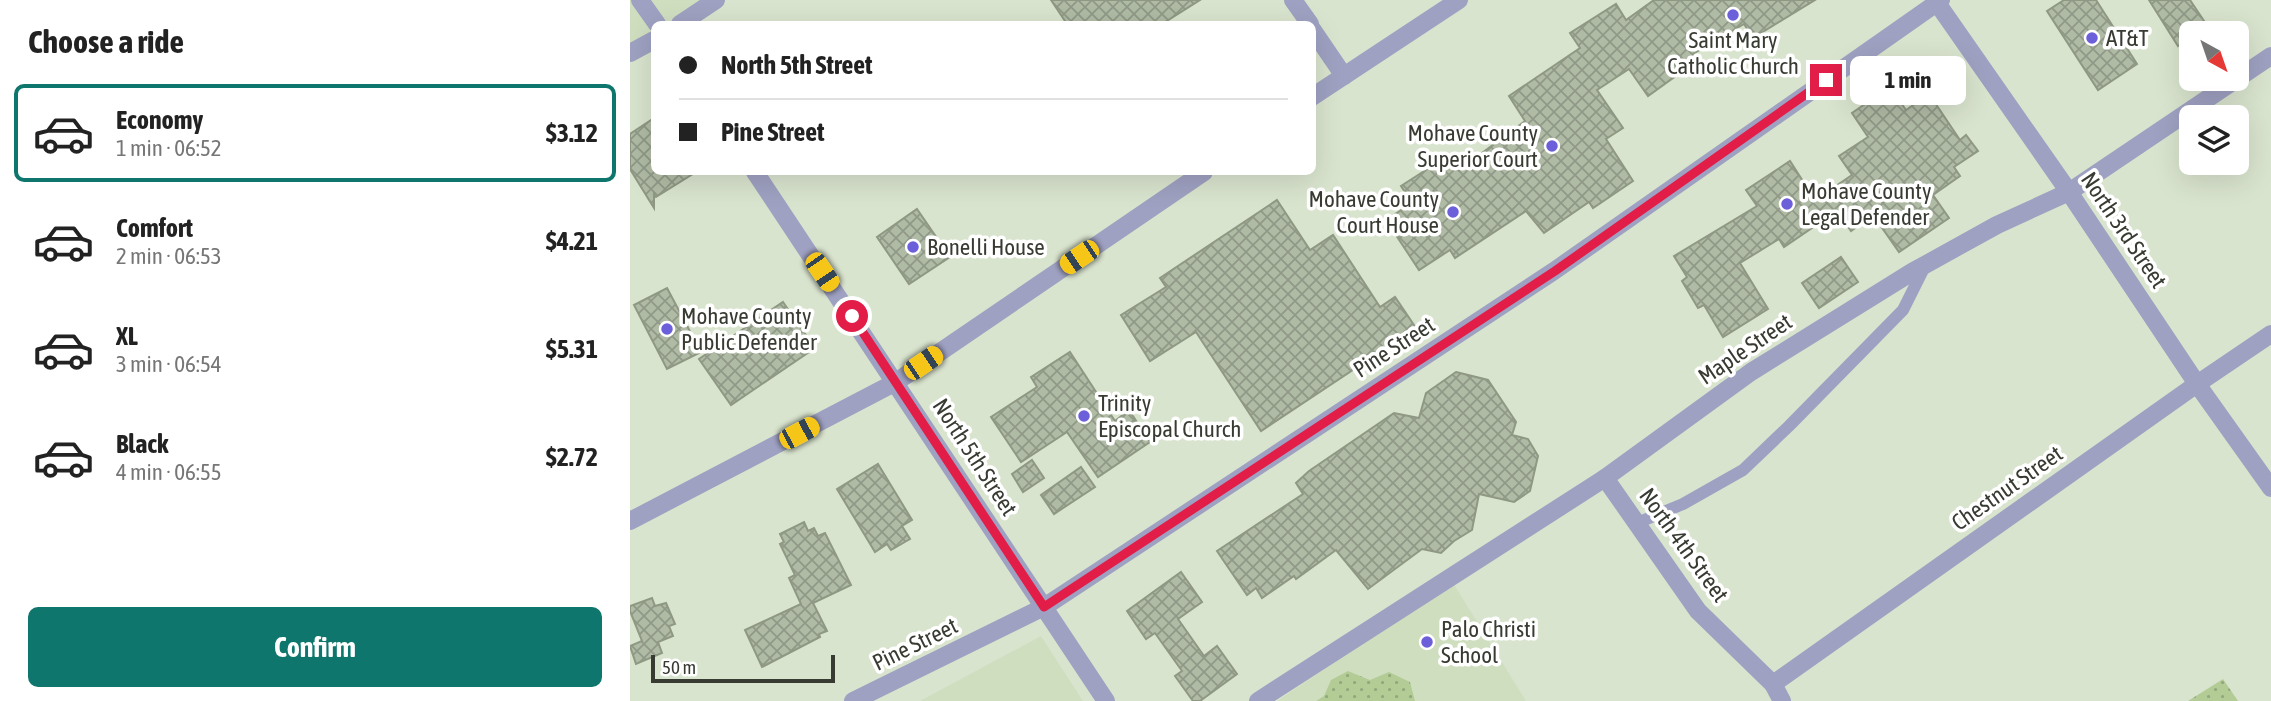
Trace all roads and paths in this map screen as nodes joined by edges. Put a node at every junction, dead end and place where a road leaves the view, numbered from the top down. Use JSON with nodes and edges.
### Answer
{"nodes":[{"id":1,"x":640,"y":0,"type":"edge"},
{"id":2,"x":716,"y":0,"type":"edge"},
{"id":3,"x":1293,"y":0,"type":"edge"},
{"id":4,"x":1459,"y":0,"type":"edge"},
{"id":5,"x":1938,"y":1,"type":"edge"},
{"id":6,"x":655,"y":21,"type":"edge"},
{"id":7,"x":684,"y":21,"type":"edge"},
{"id":8,"x":1308,"y":21,"type":"edge"},
{"id":9,"x":1316,"y":35,"type":"edge"},
{"id":10,"x":651,"y":42,"type":"edge"},
{"id":11,"x":630,"y":53,"type":"edge"},
{"id":12,"x":2271,"y":55,"type":"edge"},
{"id":13,"x":1344,"y":76,"type":"junction"},
{"id":14,"x":1316,"y":94,"type":"edge"},
{"id":15,"x":757,"y":175,"type":"edge"},
{"id":16,"x":1200,"y":175,"type":"edge"},
{"id":17,"x":2069,"y":192,"type":"junction"},
{"id":18,"x":1926,"y":264,"type":"junction"},
{"id":19,"x":2271,"y":334,"type":"edge"},
{"id":20,"x":895,"y":382,"type":"junction"},
{"id":21,"x":2197,"y":384,"type":"junction"},
{"id":22,"x":1605,"y":478,"type":"junction"},
{"id":23,"x":2271,"y":488,"type":"edge"},
{"id":24,"x":630,"y":522,"type":"edge"},
{"id":25,"x":1637,"y":523,"type":"junction"},
{"id":26,"x":1044,"y":607,"type":"junction"},
{"id":27,"x":1773,"y":684,"type":"junction"},
{"id":28,"x":853,"y":701,"type":"edge"},
{"id":29,"x":1106,"y":701,"type":"edge"},
{"id":30,"x":1258,"y":701,"type":"edge"},
{"id":31,"x":1782,"y":701,"type":"edge"}],
"edges":[{"from":1,"to":6,"type":"street"},
{"from":2,"to":7,"type":"street"},
{"from":3,"to":8,"type":"street"},
{"from":4,"to":13,"type":"street"},
{"from":5,"to":17,"type":"street","name":"North 3rd Street"},
{"from":5,"to":26,"type":"street","name":"Pine Street"},
{"from":9,"to":13,"type":"street"},
{"from":10,"to":11,"type":"street"},
{"from":12,"to":17,"type":"street","name":"Maple Street"},
{"from":13,"to":14,"type":"street"},
{"from":15,"to":20,"type":"street","name":"North 5th Street"},
{"from":16,"to":20,"type":"street"},
{"from":17,"to":18,"type":"street","name":"Maple Street"},
{"from":17,"to":21,"type":"street","name":"North 3rd Street"},
{"from":18,"to":22,"type":"street","name":"Maple Street"},
{"from":18,"to":25,"type":"lane"},
{"from":19,"to":21,"type":"street","name":"Chestnut Street"},
{"from":20,"to":24,"type":"street"},
{"from":20,"to":26,"type":"street","name":"North 5th Street"},
{"from":21,"to":23,"type":"street","name":"North 3rd Street"},
{"from":21,"to":27,"type":"street","name":"Chestnut Street"},
{"from":22,"to":25,"type":"street","name":"North 4th Street"},
{"from":22,"to":30,"type":"street","name":"Maple Street"},
{"from":25,"to":27,"type":"street","name":"North 4th Street"},
{"from":26,"to":28,"type":"street","name":"Pine Street"},
{"from":26,"to":29,"type":"street","name":"North 5th Street"},
{"from":27,"to":31,"type":"street","name":"North 4th Street"}]}
